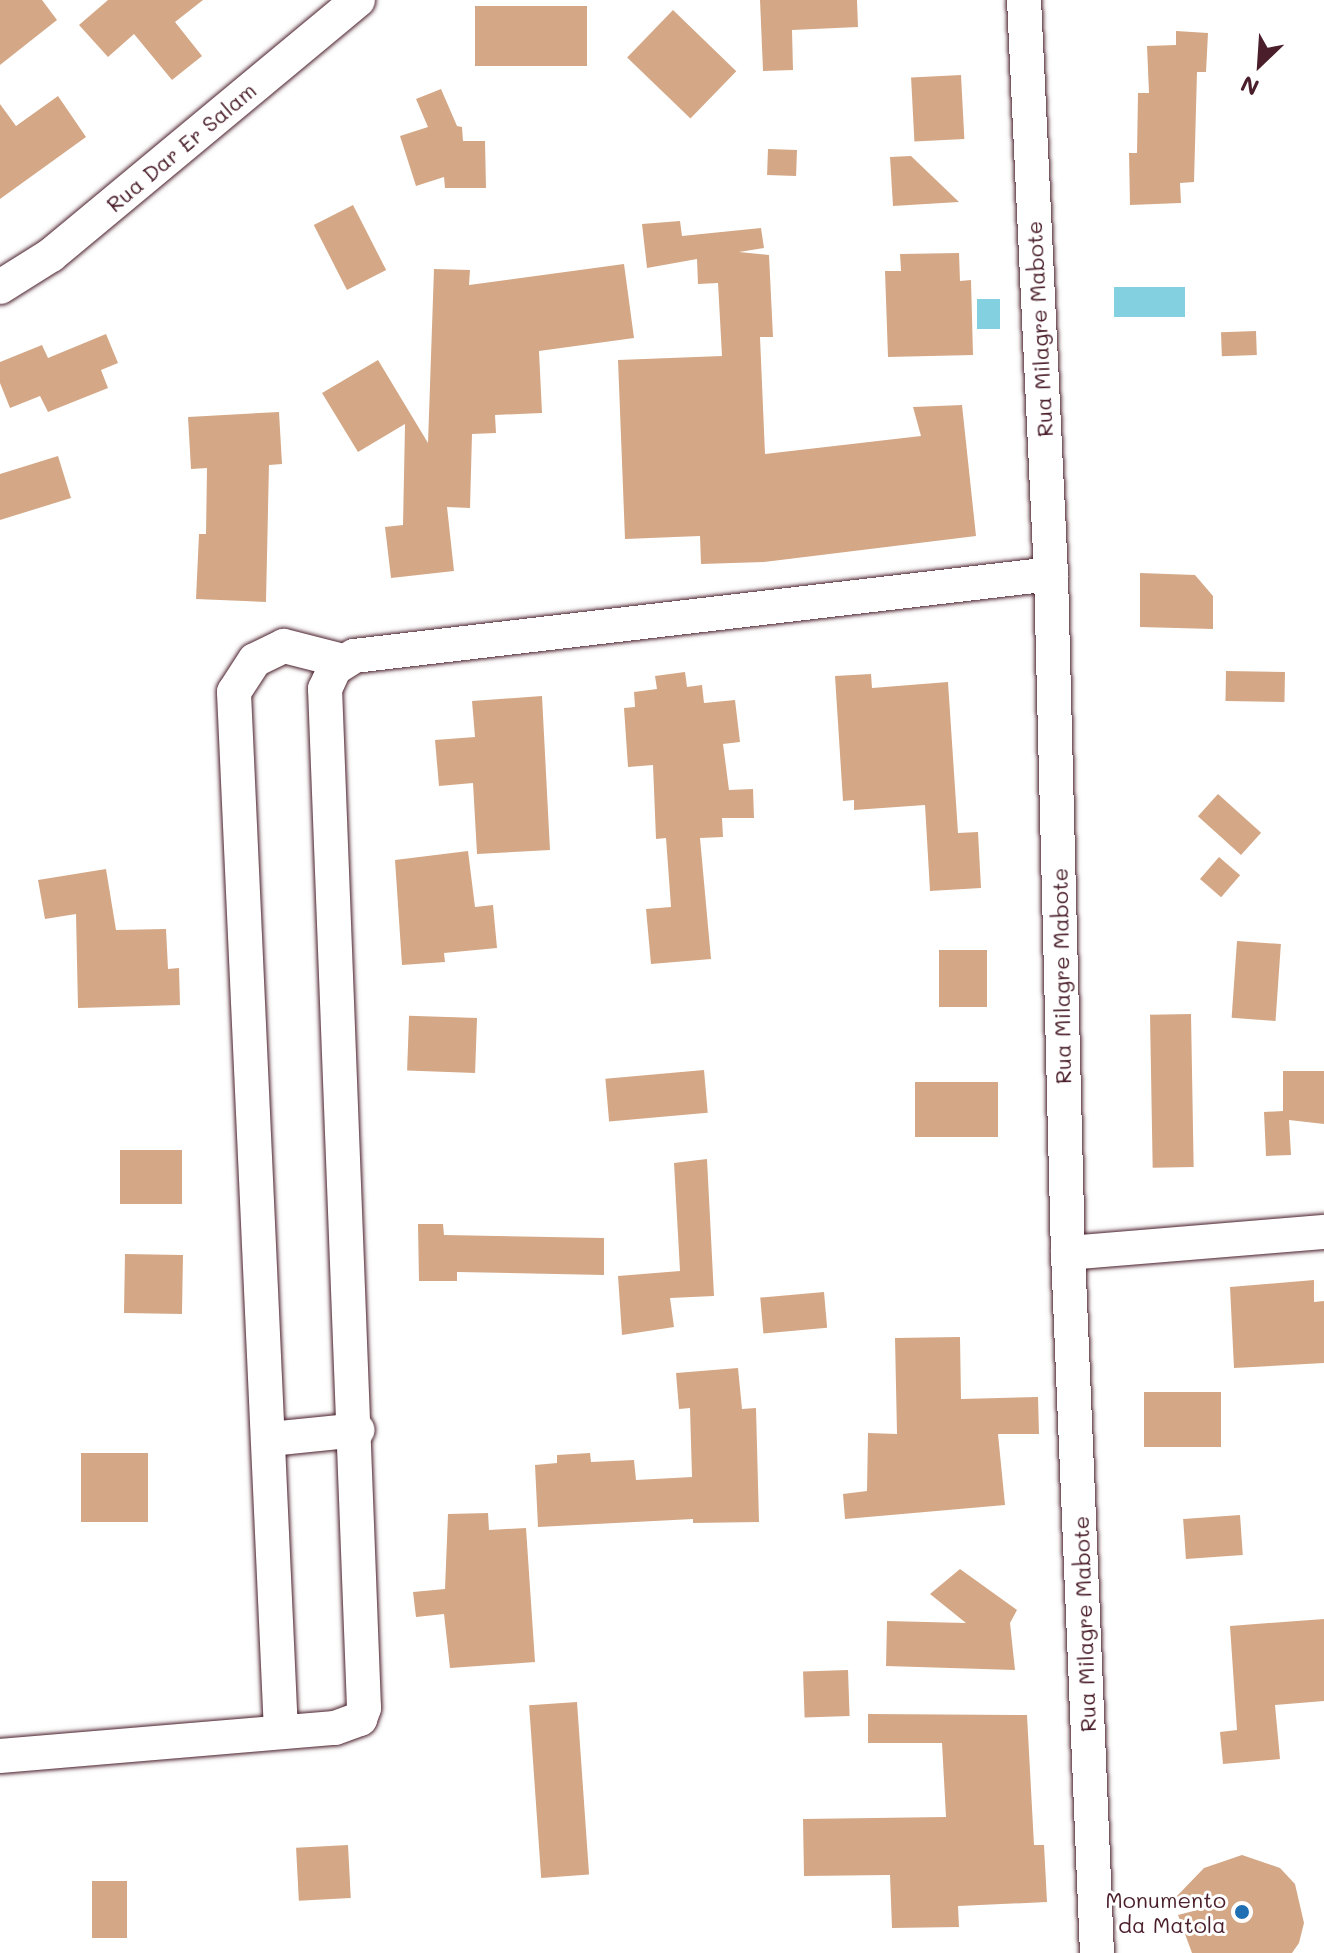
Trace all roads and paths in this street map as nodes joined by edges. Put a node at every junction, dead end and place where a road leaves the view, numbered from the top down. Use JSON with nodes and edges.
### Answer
{"nodes":[{"id":1,"x":358,"y":0,"type":"edge"},
{"id":2,"x":1024,"y":0,"type":"edge"},
{"id":3,"x":0,"y":287,"type":"edge"},
{"id":4,"x":1051,"y":574,"type":"junction"},
{"id":5,"x":343,"y":661,"type":"junction"},
{"id":6,"x":1324,"y":1232,"type":"edge"},
{"id":7,"x":1068,"y":1253,"type":"junction"},
{"id":8,"x":358,"y":1430,"type":"junction"},
{"id":9,"x":270,"y":1439,"type":"junction"},
{"id":10,"x":281,"y":1732,"type":"junction"},
{"id":11,"x":0,"y":1756,"type":"edge"},
{"id":12,"x":1097,"y":1953,"type":"edge"}],
"edges":[{"from":1,"to":3,"type":"street","name":"Rua Dar Er Salam"},
{"from":2,"to":4,"type":"street","name":"Rua Milagre Mabote"},
{"from":4,"to":5,"type":"street"},
{"from":4,"to":7,"type":"street","name":"Rua Milagre Mabote"},
{"from":5,"to":8,"type":"street"},
{"from":5,"to":9,"type":"street"},
{"from":6,"to":7,"type":"street"},
{"from":7,"to":12,"type":"street","name":"Rua Milagre Mabote"},
{"from":8,"to":9,"type":"street"},
{"from":8,"to":10,"type":"street"},
{"from":9,"to":10,"type":"street"},
{"from":10,"to":11,"type":"street"}]}
